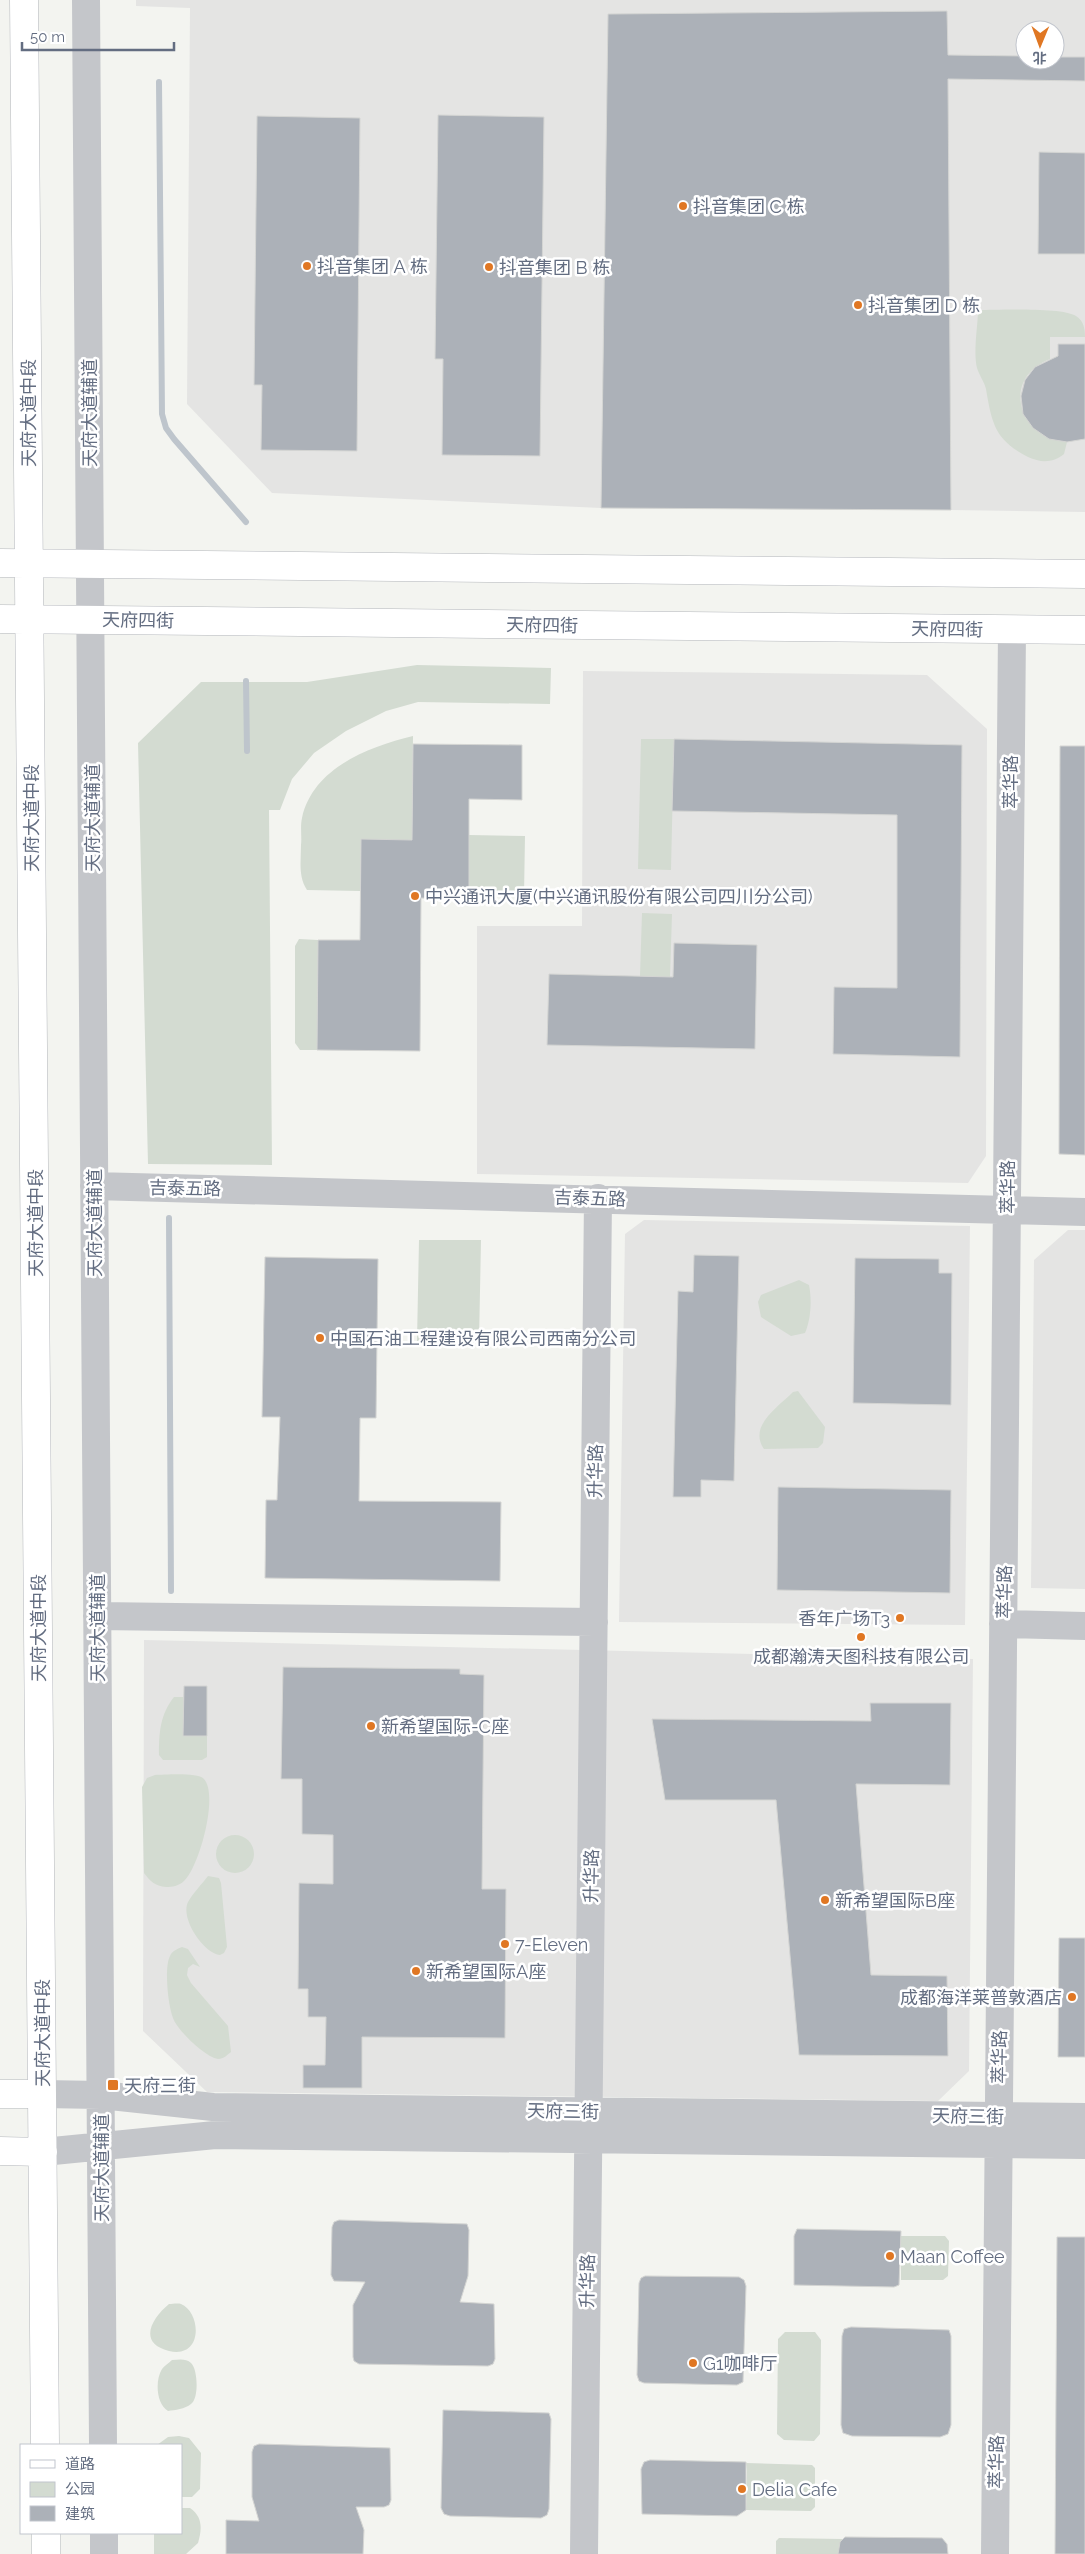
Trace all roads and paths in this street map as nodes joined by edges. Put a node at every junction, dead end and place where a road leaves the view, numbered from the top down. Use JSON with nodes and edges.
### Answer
{"nodes":[{"id":1,"x":24,"y":0,"type":"edge"},
{"id":2,"x":86,"y":0,"type":"edge"},
{"id":3,"x":0,"y":563,"type":"edge"},
{"id":4,"x":29,"y":563,"type":"junction"},
{"id":5,"x":90,"y":564,"type":"junction"},
{"id":6,"x":1085,"y":574,"type":"edge"},
{"id":7,"x":0,"y":619,"type":"edge"},
{"id":8,"x":29,"y":619,"type":"junction"},
{"id":9,"x":90,"y":620,"type":"junction"},
{"id":10,"x":1012,"y":630,"type":"junction"},
{"id":11,"x":1085,"y":630,"type":"edge"},
{"id":12,"x":94,"y":1186,"type":"junction"},
{"id":13,"x":598,"y":1198,"type":"junction"},
{"id":14,"x":1007,"y":1210,"type":"junction"},
{"id":15,"x":1085,"y":1212,"type":"edge"},
{"id":16,"x":97,"y":1616,"type":"junction"},
{"id":17,"x":594,"y":1622,"type":"junction"},
{"id":18,"x":1003,"y":1624,"type":"junction"},
{"id":19,"x":1085,"y":1626,"type":"edge"},
{"id":20,"x":0,"y":2094,"type":"edge"},
{"id":21,"x":42,"y":2094,"type":"junction"},
{"id":22,"x":101,"y":2094,"type":"junction"},
{"id":23,"x":589,"y":2111,"type":"junction"},
{"id":24,"x":999,"y":2116,"type":"junction"},
{"id":25,"x":1085,"y":2117,"type":"edge"},
{"id":26,"x":588,"y":2140,"type":"junction"},
{"id":27,"x":999,"y":2144,"type":"junction"},
{"id":28,"x":1085,"y":2145,"type":"edge"},
{"id":29,"x":101,"y":2148,"type":"junction"},
{"id":30,"x":0,"y":2151,"type":"edge"},
{"id":31,"x":43,"y":2152,"type":"junction"},
{"id":32,"x":45,"y":2444,"type":"edge"},
{"id":33,"x":103,"y":2444,"type":"edge"},
{"id":34,"x":46,"y":2534,"type":"edge"},
{"id":35,"x":104,"y":2534,"type":"edge"},
{"id":36,"x":46,"y":2554,"type":"edge"},
{"id":37,"x":104,"y":2554,"type":"edge"},
{"id":38,"x":584,"y":2554,"type":"edge"},
{"id":39,"x":994,"y":2554,"type":"edge"}],
"edges":[{"from":1,"to":4,"type":"main road","name":"天府大道中段"},
{"from":2,"to":5,"type":"street","name":"天府大道辅道"},
{"from":3,"to":4,"type":"main road"},
{"from":4,"to":5,"type":"main road"},
{"from":4,"to":8,"type":"main road","name":"天府大道中段"},
{"from":5,"to":6,"type":"main road"},
{"from":5,"to":9,"type":"street","name":"天府大道辅道"},
{"from":7,"to":8,"type":"main road","name":"天府四街"},
{"from":8,"to":9,"type":"main road","name":"天府四街"},
{"from":8,"to":21,"type":"main road","name":"天府大道中段"},
{"from":9,"to":10,"type":"main road","name":"天府四街"},
{"from":9,"to":12,"type":"street","name":"天府大道辅道"},
{"from":10,"to":11,"type":"main road","name":"天府四街"},
{"from":10,"to":14,"type":"street","name":"萃华路"},
{"from":12,"to":13,"type":"street","name":"吉泰五路"},
{"from":12,"to":16,"type":"street","name":"天府大道辅道"},
{"from":13,"to":14,"type":"street","name":"吉泰五路"},
{"from":13,"to":17,"type":"street","name":"升华路"},
{"from":14,"to":15,"type":"street","name":"吉泰五路"},
{"from":14,"to":18,"type":"street","name":"萃华路"},
{"from":16,"to":17,"type":"street"},
{"from":16,"to":22,"type":"street","name":"天府大道辅道"},
{"from":17,"to":23,"type":"street","name":"升华路"},
{"from":18,"to":19,"type":"street"},
{"from":18,"to":24,"type":"street","name":"萃华路"},
{"from":20,"to":21,"type":"main road"},
{"from":21,"to":22,"type":"street","name":"天府三街"},
{"from":21,"to":31,"type":"main road","name":"天府大道中段"},
{"from":22,"to":23,"type":"street","name":"天府三街"},
{"from":22,"to":29,"type":"street","name":"天府大道辅道"},
{"from":23,"to":24,"type":"street","name":"天府三街"},
{"from":23,"to":26,"type":"street","name":"升华路"},
{"from":24,"to":25,"type":"street","name":"天府三街"},
{"from":24,"to":27,"type":"street","name":"萃华路"},
{"from":26,"to":27,"type":"street","name":"天府三街"},
{"from":26,"to":29,"type":"street","name":"天府三街"},
{"from":26,"to":38,"type":"street","name":"升华路"},
{"from":27,"to":28,"type":"street","name":"天府三街"},
{"from":27,"to":39,"type":"street","name":"萃华路"},
{"from":29,"to":31,"type":"street","name":"天府三街"},
{"from":29,"to":33,"type":"street","name":"天府大道辅道"},
{"from":30,"to":31,"type":"main road"},
{"from":31,"to":32,"type":"main road","name":"天府大道中段"},
{"from":34,"to":36,"type":"main road"},
{"from":35,"to":37,"type":"street"}]}
